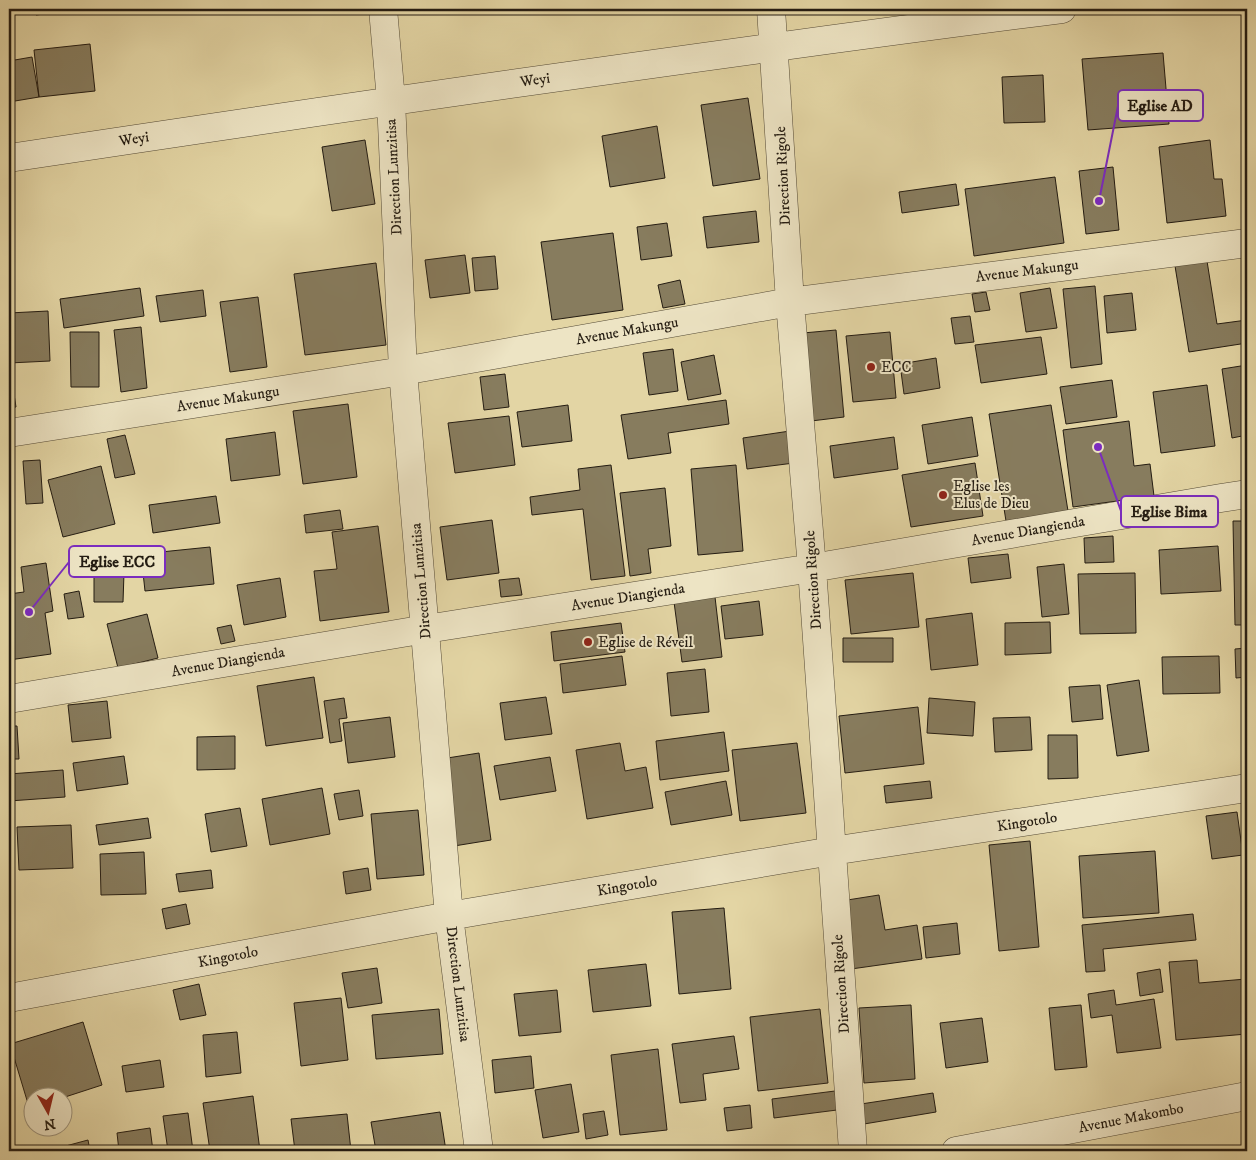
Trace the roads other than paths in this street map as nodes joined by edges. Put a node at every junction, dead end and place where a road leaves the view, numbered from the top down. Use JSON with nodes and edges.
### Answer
{"nodes":[{"id":1,"x":383,"y":9,"type":"edge"},
{"id":2,"x":771,"y":9,"type":"edge"},
{"id":3,"x":1062,"y":9,"type":"edge"},
{"id":4,"x":775,"y":46,"type":"junction"},
{"id":5,"x":391,"y":100,"type":"junction"},
{"id":6,"x":9,"y":158,"type":"edge"},
{"id":7,"x":1247,"y":243,"type":"edge"},
{"id":8,"x":790,"y":302,"type":"junction"},
{"id":9,"x":403,"y":371,"type":"junction"},
{"id":10,"x":9,"y":433,"type":"edge"},
{"id":11,"x":1247,"y":494,"type":"edge"},
{"id":12,"x":812,"y":568,"type":"junction"},
{"id":13,"x":426,"y":629,"type":"junction"},
{"id":14,"x":9,"y":700,"type":"edge"},
{"id":15,"x":1247,"y":788,"type":"edge"},
{"id":16,"x":832,"y":851,"type":"junction"},
{"id":17,"x":449,"y":916,"type":"junction"},
{"id":18,"x":9,"y":998,"type":"edge"},
{"id":19,"x":1247,"y":1096,"type":"edge"},
{"id":20,"x":478,"y":1151,"type":"edge"},
{"id":21,"x":853,"y":1151,"type":"edge"},
{"id":22,"x":956,"y":1151,"type":"edge"}],
"edges":[{"from":1,"to":5,"type":"street","name":"Direction Lunzitisa"},
{"from":2,"to":4,"type":"street","name":"Direction Rigole"},
{"from":3,"to":4,"type":"street","name":"Weyi"},
{"from":4,"to":5,"type":"street","name":"Weyi"},
{"from":4,"to":8,"type":"street","name":"Direction Rigole"},
{"from":5,"to":6,"type":"street","name":"Weyi"},
{"from":5,"to":9,"type":"street","name":"Direction Lunzitisa"},
{"from":7,"to":8,"type":"street","name":"Avenue Makungu"},
{"from":8,"to":9,"type":"street","name":"Avenue Makungu"},
{"from":8,"to":12,"type":"street","name":"Direction Rigole"},
{"from":9,"to":10,"type":"street","name":"Avenue Makungu"},
{"from":9,"to":13,"type":"street","name":"Direction Lunzitisa"},
{"from":11,"to":12,"type":"street","name":"Avenue Diangienda"},
{"from":12,"to":13,"type":"street","name":"Avenue Diangienda"},
{"from":12,"to":16,"type":"street","name":"Direction Rigole"},
{"from":13,"to":14,"type":"street","name":"Avenue Diangienda"},
{"from":13,"to":17,"type":"street","name":"Direction Lunzitisa"},
{"from":15,"to":16,"type":"street","name":"Kingotolo"},
{"from":16,"to":17,"type":"street","name":"Kingotolo"},
{"from":16,"to":21,"type":"street","name":"Direction Rigole"},
{"from":17,"to":18,"type":"street","name":"Kingotolo"},
{"from":17,"to":20,"type":"street","name":"Direction Lunzitisa"},
{"from":19,"to":22,"type":"street","name":"Avenue Makombo"}]}
